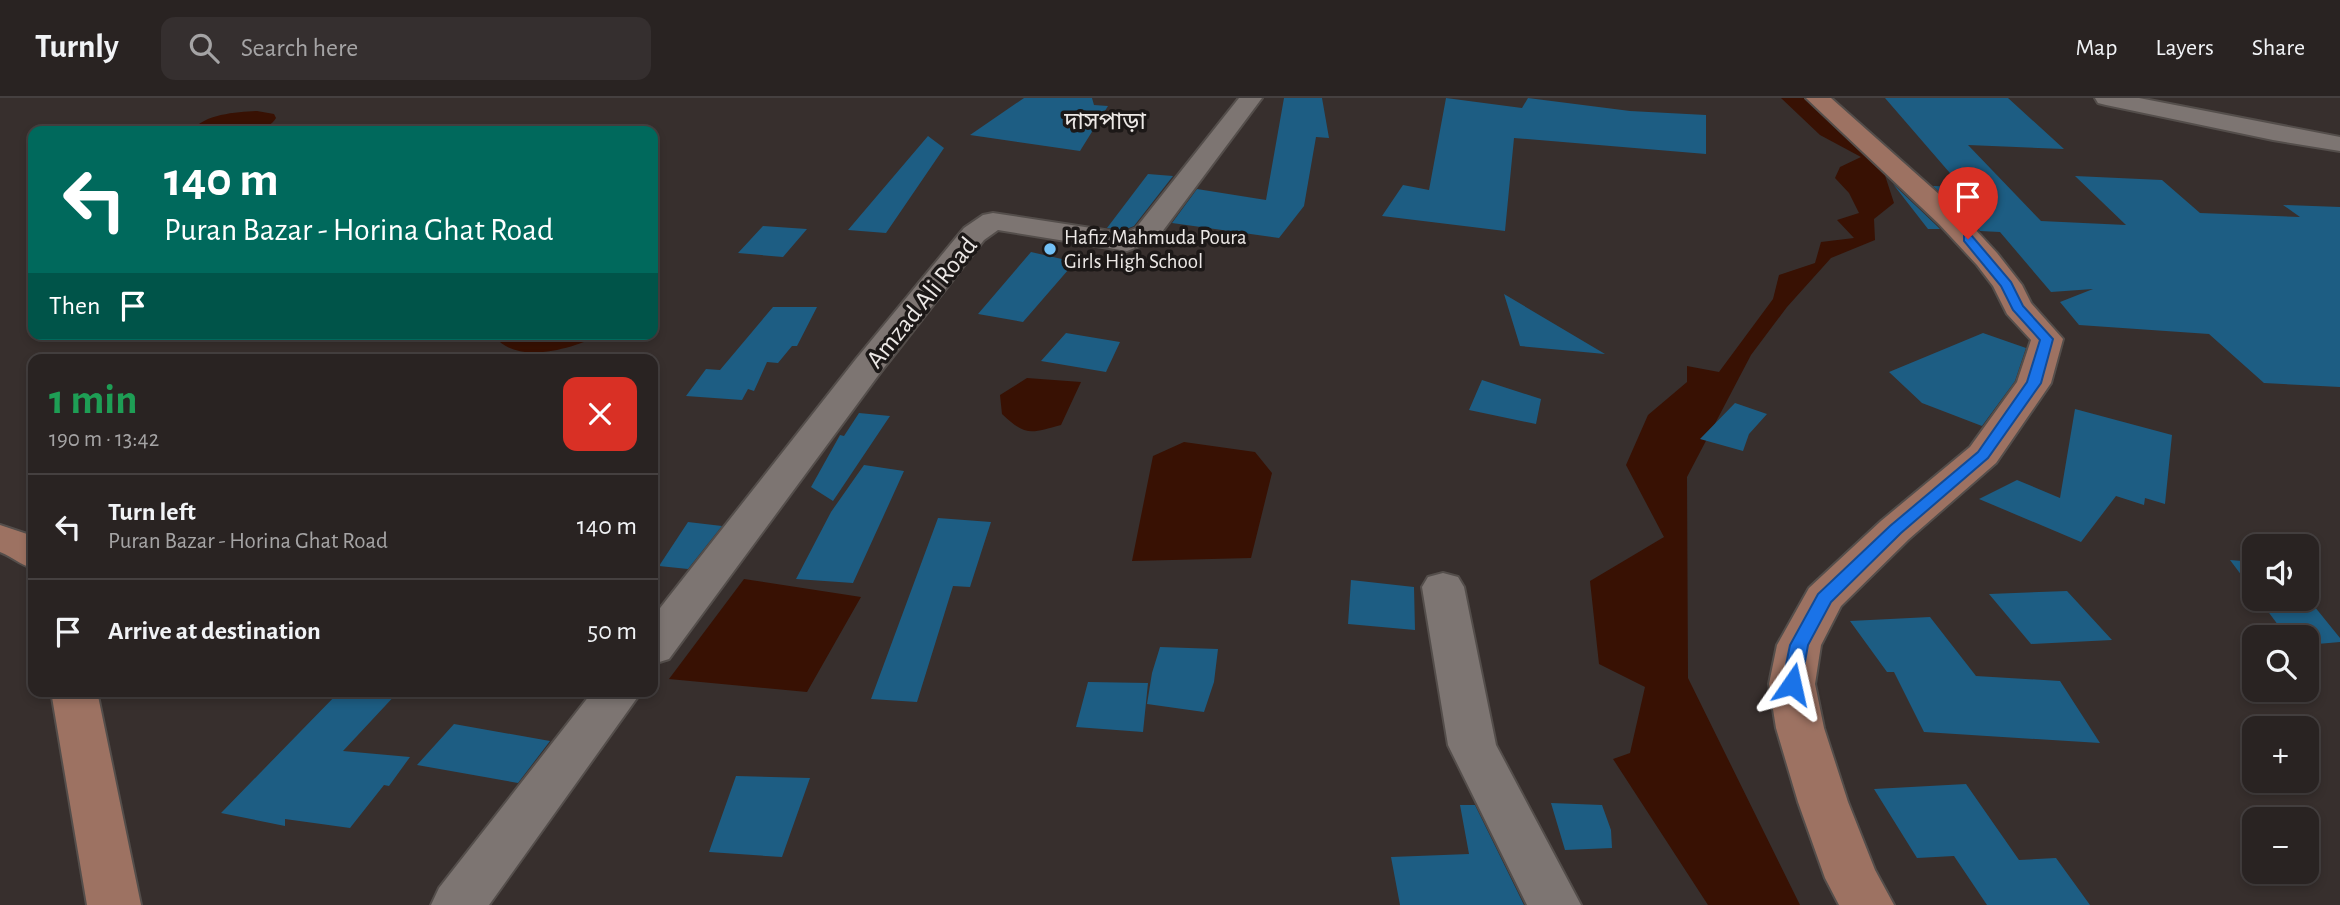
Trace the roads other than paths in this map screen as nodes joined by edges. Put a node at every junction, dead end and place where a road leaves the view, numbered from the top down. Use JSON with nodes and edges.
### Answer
{"nodes":[{"id":1,"x":1251,"y":98,"type":"edge"},
{"id":2,"x":1817,"y":98,"type":"edge"},
{"id":3,"x":2106,"y":98,"type":"edge"},
{"id":4,"x":2340,"y":144,"type":"edge"},
{"id":5,"x":0,"y":538,"type":"edge"},
{"id":6,"x":28,"y":551,"type":"edge"},
{"id":7,"x":1443,"y":587,"type":"dead end"},
{"id":8,"x":658,"y":641,"type":"edge"},
{"id":9,"x":75,"y":697,"type":"edge"},
{"id":10,"x":614,"y":697,"type":"edge"},
{"id":11,"x":114,"y":905,"type":"edge"},
{"id":12,"x":458,"y":905,"type":"edge"},
{"id":13,"x":1554,"y":905,"type":"edge"},
{"id":14,"x":1867,"y":905,"type":"edge"}],
"edges":[{"from":1,"to":8,"type":"street","name":"Amzad Ali Road"},
{"from":2,"to":14,"type":"main road"},
{"from":3,"to":4,"type":"street"},
{"from":5,"to":6,"type":"main road"},
{"from":7,"to":13,"type":"street"},
{"from":9,"to":11,"type":"main road"},
{"from":10,"to":12,"type":"street"}]}
